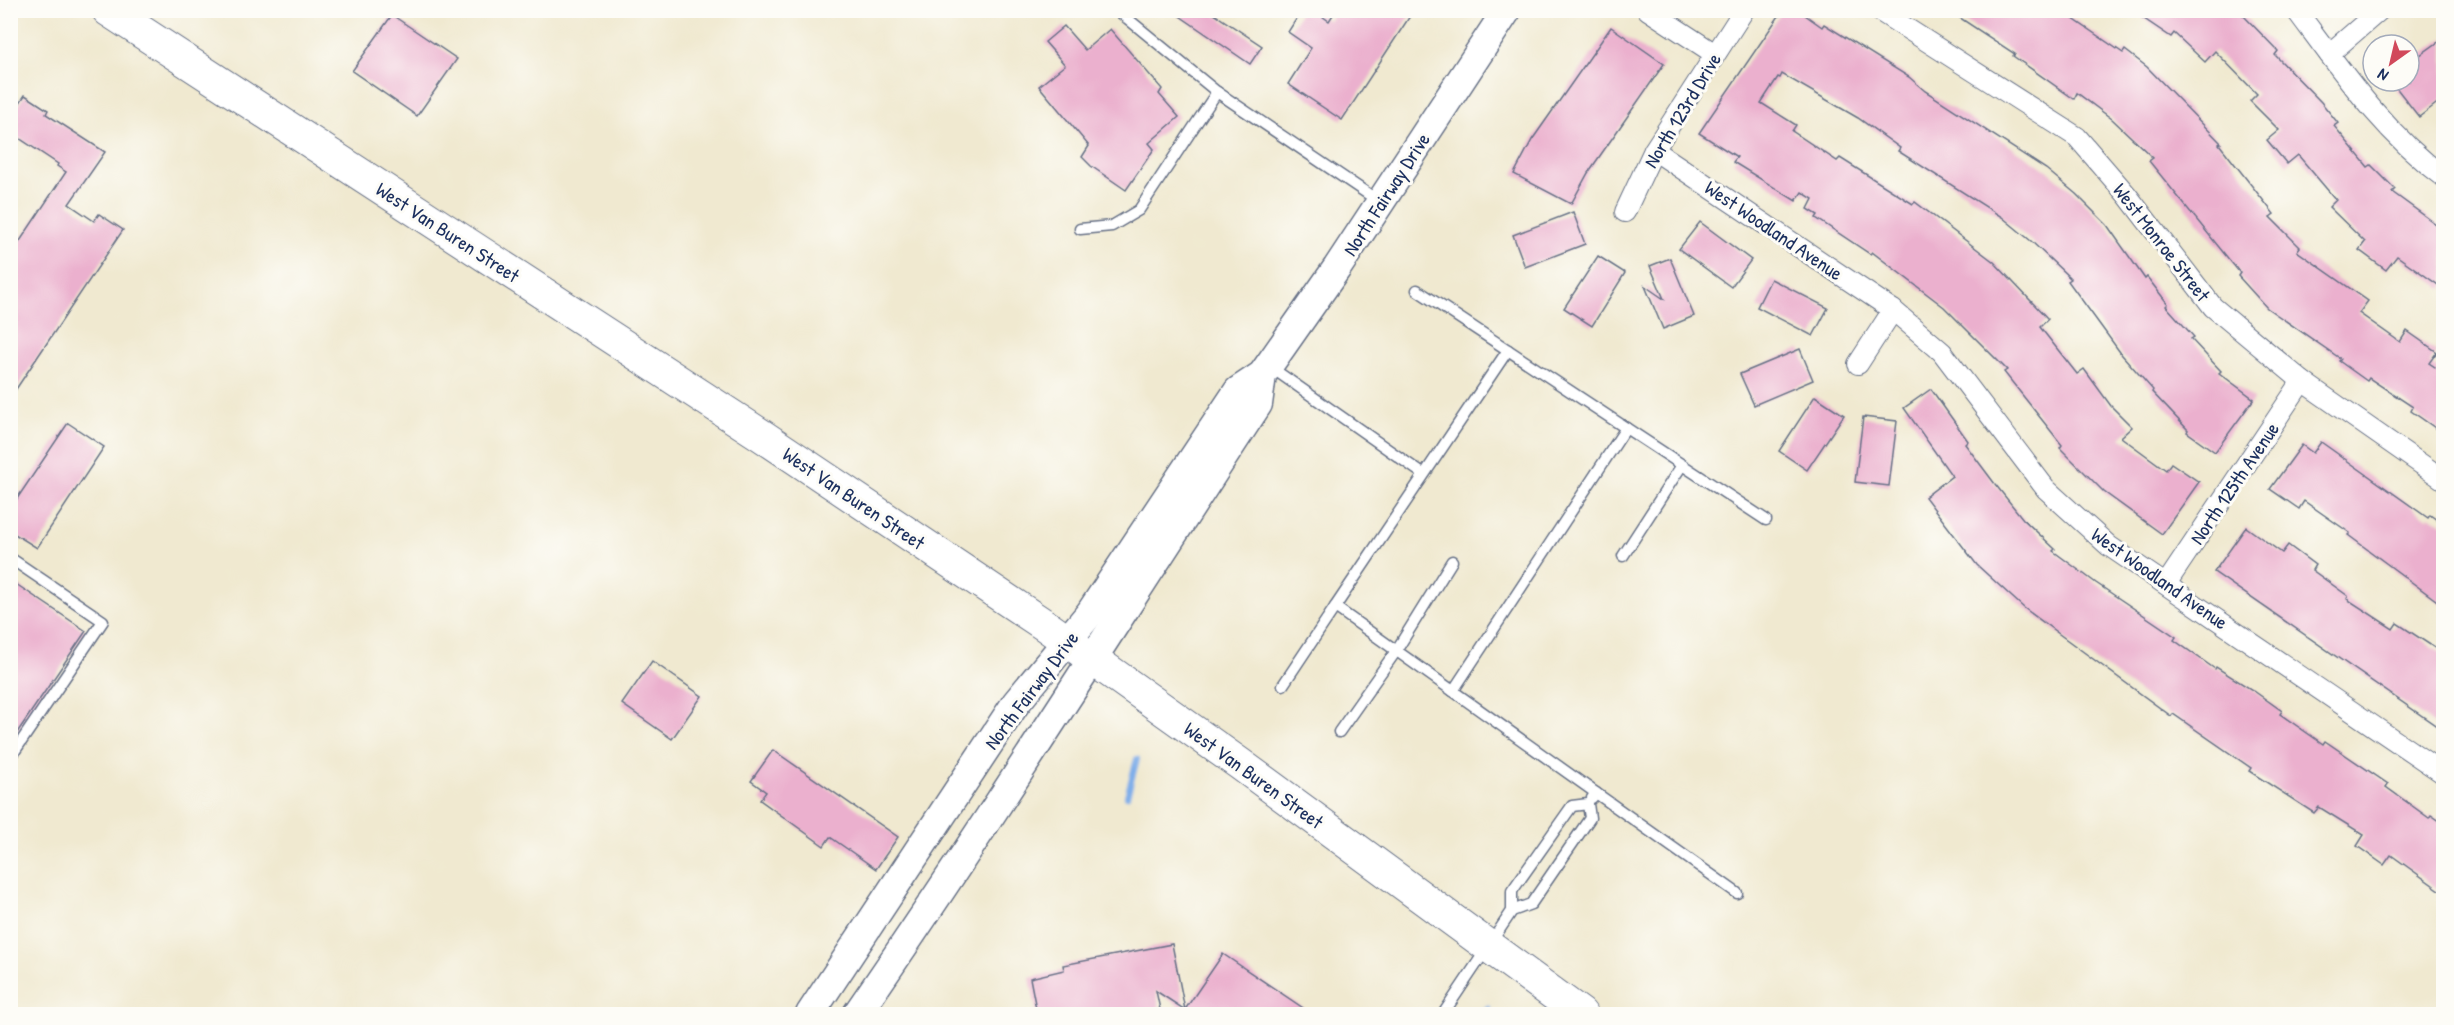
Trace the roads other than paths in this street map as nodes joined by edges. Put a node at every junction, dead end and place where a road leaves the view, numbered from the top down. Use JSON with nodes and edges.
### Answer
{"nodes":[{"id":1,"x":108,"y":10,"type":"edge"},
{"id":2,"x":1117,"y":10,"type":"edge"},
{"id":3,"x":1507,"y":10,"type":"edge"},
{"id":4,"x":1648,"y":10,"type":"edge"},
{"id":5,"x":1743,"y":10,"type":"edge"},
{"id":6,"x":1878,"y":10,"type":"edge"},
{"id":7,"x":2296,"y":10,"type":"edge"},
{"id":8,"x":2380,"y":10,"type":"edge"},
{"id":9,"x":1715,"y":54,"type":"junction"},
{"id":10,"x":2329,"y":54,"type":"junction"},
{"id":11,"x":1218,"y":92,"type":"junction"},
{"id":12,"x":1654,"y":150,"type":"junction"},
{"id":13,"x":2444,"y":177,"type":"edge"},
{"id":14,"x":1381,"y":203,"type":"junction"},
{"id":15,"x":1625,"y":212,"type":"dead end"},
{"id":16,"x":1080,"y":229,"type":"dead end"},
{"id":17,"x":1417,"y":290,"type":"dead end"},
{"id":18,"x":1893,"y":310,"type":"junction"},
{"id":19,"x":1508,"y":350,"type":"junction"},
{"id":20,"x":1858,"y":364,"type":"dead end"},
{"id":21,"x":1265,"y":370,"type":"junction"},
{"id":22,"x":2302,"y":381,"type":"junction"},
{"id":23,"x":1626,"y":428,"type":"junction"},
{"id":24,"x":1682,"y":465,"type":"junction"},
{"id":25,"x":1423,"y":474,"type":"junction"},
{"id":26,"x":2444,"y":480,"type":"edge"},
{"id":27,"x":1766,"y":520,"type":"dead end"},
{"id":28,"x":1623,"y":556,"type":"dead end"},
{"id":29,"x":10,"y":558,"type":"edge"},
{"id":30,"x":1452,"y":561,"type":"dead end"},
{"id":31,"x":2166,"y":584,"type":"junction"},
{"id":32,"x":1335,"y":607,"type":"junction"},
{"id":33,"x":1079,"y":649,"type":"junction"},
{"id":34,"x":1396,"y":651,"type":"junction"},
{"id":35,"x":1283,"y":685,"type":"dead end"},
{"id":36,"x":1453,"y":691,"type":"junction"},
{"id":37,"x":1339,"y":732,"type":"dead end"},
{"id":38,"x":10,"y":759,"type":"edge"},
{"id":39,"x":2444,"y":774,"type":"edge"},
{"id":40,"x":1596,"y":793,"type":"junction"},
{"id":41,"x":1588,"y":804,"type":"junction"},
{"id":42,"x":924,"y":840,"type":"junction"},
{"id":43,"x":1737,"y":893,"type":"dead end"},
{"id":44,"x":1512,"y":910,"type":"junction"},
{"id":45,"x":1487,"y":947,"type":"junction"},
{"id":46,"x":859,"y":1012,"type":"edge"},
{"id":47,"x":810,"y":1014,"type":"edge"},
{"id":48,"x":1443,"y":1014,"type":"edge"},
{"id":49,"x":1581,"y":1014,"type":"edge"}],
"edges":[{"from":1,"to":33,"type":"main road","name":"West Van Buren Street"},
{"from":2,"to":11,"type":"lane"},
{"from":3,"to":14,"type":"street","name":"North Fairway Drive"},
{"from":4,"to":9,"type":"street"},
{"from":5,"to":9,"type":"street","name":"North 123rd Drive"},
{"from":6,"to":22,"type":"street","name":"West Monroe Street"},
{"from":7,"to":10,"type":"street"},
{"from":8,"to":10,"type":"street"},
{"from":9,"to":12,"type":"street","name":"North 123rd Drive"},
{"from":10,"to":13,"type":"street"},
{"from":11,"to":14,"type":"lane"},
{"from":11,"to":16,"type":"lane"},
{"from":12,"to":15,"type":"street","name":"North 123rd Drive"},
{"from":12,"to":18,"type":"street","name":"West Woodland Avenue"},
{"from":14,"to":21,"type":"street","name":"North Fairway Drive"},
{"from":17,"to":19,"type":"lane"},
{"from":18,"to":20,"type":"street"},
{"from":18,"to":31,"type":"street","name":"West Woodland Avenue"},
{"from":19,"to":23,"type":"lane"},
{"from":19,"to":25,"type":"lane"},
{"from":21,"to":25,"type":"lane"},
{"from":21,"to":33,"type":"street","name":"North Fairway Drive"},
{"from":22,"to":26,"type":"street","name":"West Monroe Street"},
{"from":22,"to":31,"type":"street","name":"North 125th Avenue"},
{"from":23,"to":24,"type":"lane"},
{"from":23,"to":36,"type":"lane"},
{"from":24,"to":27,"type":"lane"},
{"from":24,"to":28,"type":"lane"},
{"from":25,"to":32,"type":"lane"},
{"from":29,"to":38,"type":"lane"},
{"from":30,"to":34,"type":"lane"},
{"from":31,"to":39,"type":"street","name":"West Woodland Avenue"},
{"from":32,"to":34,"type":"lane"},
{"from":32,"to":35,"type":"lane"},
{"from":33,"to":42,"type":"street","name":"North Fairway Drive"},
{"from":33,"to":45,"type":"main road","name":"West Van Buren Street"},
{"from":33,"to":46,"type":"street","name":"North Fairway Drive"},
{"from":34,"to":36,"type":"lane"},
{"from":34,"to":37,"type":"lane"},
{"from":36,"to":40,"type":"lane"},
{"from":40,"to":41,"type":"lane"},
{"from":40,"to":43,"type":"lane"},
{"from":41,"to":44,"type":"lane"},
{"from":41,"to":44,"type":"lane"},
{"from":42,"to":46,"type":"street"},
{"from":42,"to":47,"type":"street","name":"North Fairway Drive"},
{"from":44,"to":45,"type":"lane"},
{"from":45,"to":48,"type":"lane"},
{"from":45,"to":49,"type":"main road","name":"West Van Buren Street"}]}
